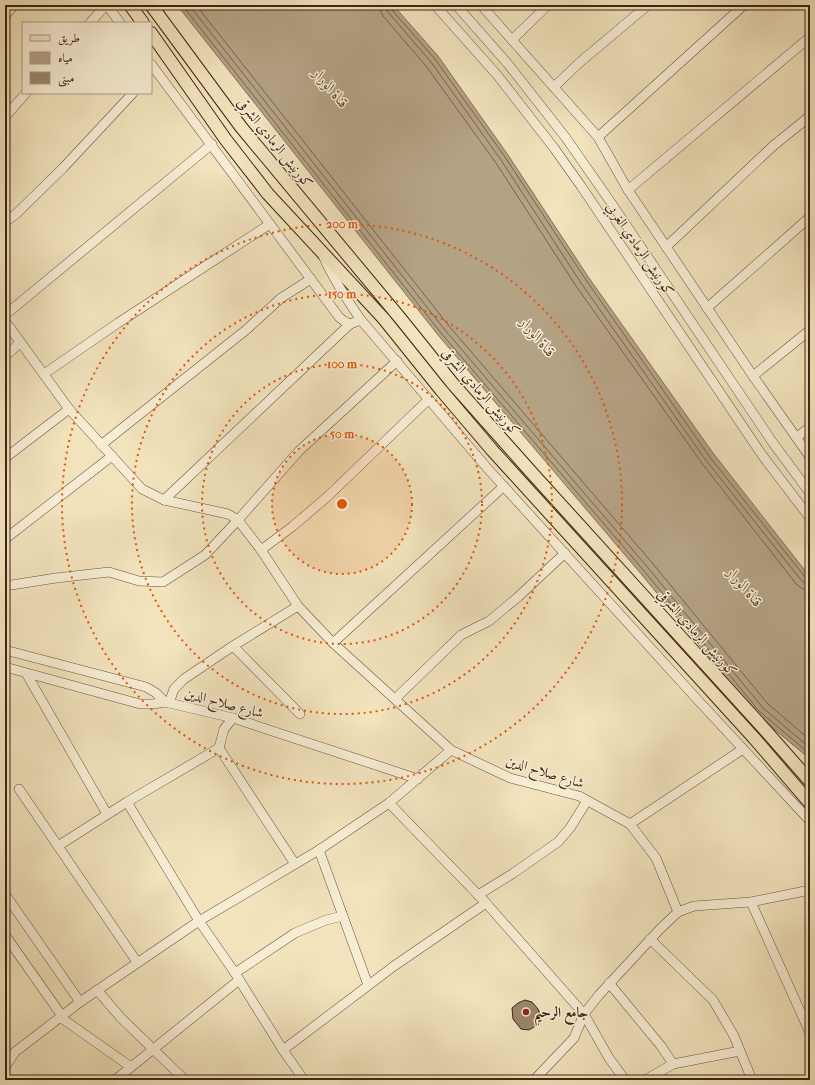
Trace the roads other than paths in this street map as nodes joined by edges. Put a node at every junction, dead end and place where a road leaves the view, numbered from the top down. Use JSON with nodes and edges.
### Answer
{"nodes":[{"id":1,"x":14,"y":5,"type":"edge"},
{"id":2,"x":106,"y":5,"type":"edge"},
{"id":3,"x":130,"y":5,"type":"edge"},
{"id":4,"x":150,"y":5,"type":"edge"},
{"id":5,"x":435,"y":5,"type":"edge"},
{"id":6,"x":456,"y":5,"type":"edge"},
{"id":7,"x":481,"y":5,"type":"edge"},
{"id":8,"x":548,"y":5,"type":"edge"},
{"id":9,"x":648,"y":5,"type":"edge"},
{"id":10,"x":744,"y":5,"type":"edge"},
{"id":11,"x":5,"y":16,"type":"edge"},
{"id":12,"x":91,"y":22,"type":"edge"},
{"id":13,"x":119,"y":22,"type":"edge"},
{"id":14,"x":142,"y":22,"type":"edge"},
{"id":15,"x":152,"y":34,"type":"edge"},
{"id":16,"x":810,"y":38,"type":"edge"},
{"id":17,"x":512,"y":40,"type":"junction"},
{"id":18,"x":152,"y":69,"type":"edge"},
{"id":19,"x":554,"y":87,"type":"junction"},
{"id":20,"x":25,"y":94,"type":"edge"},
{"id":21,"x":132,"y":94,"type":"edge"},
{"id":22,"x":810,"y":116,"type":"edge"},
{"id":23,"x":5,"y":117,"type":"edge"},
{"id":24,"x":241,"y":127,"type":"junction"},
{"id":25,"x":598,"y":137,"type":"junction"},
{"id":26,"x":226,"y":140,"type":"junction"},
{"id":27,"x":212,"y":144,"type":"junction"},
{"id":28,"x":628,"y":190,"type":"junction"},
{"id":29,"x":810,"y":217,"type":"edge"},
{"id":30,"x":5,"y":222,"type":"edge"},
{"id":31,"x":270,"y":224,"type":"junction"},
{"id":32,"x":637,"y":241,"type":"junction"},
{"id":33,"x":666,"y":246,"type":"junction"},
{"id":34,"x":625,"y":250,"type":"junction"},
{"id":35,"x":322,"y":253,"type":"junction"},
{"id":36,"x":311,"y":279,"type":"junction"},
{"id":37,"x":707,"y":308,"type":"junction"},
{"id":38,"x":5,"y":315,"type":"edge"},
{"id":39,"x":361,"y":320,"type":"junction"},
{"id":40,"x":5,"y":321,"type":"edge"},
{"id":41,"x":350,"y":324,"type":"junction"},
{"id":42,"x":810,"y":330,"type":"edge"},
{"id":43,"x":20,"y":342,"type":"junction"},
{"id":44,"x":5,"y":356,"type":"edge"},
{"id":45,"x":397,"y":361,"type":"junction"},
{"id":46,"x":44,"y":374,"type":"junction"},
{"id":47,"x":753,"y":376,"type":"junction"},
{"id":48,"x":429,"y":399,"type":"junction"},
{"id":49,"x":69,"y":409,"type":"junction"},
{"id":50,"x":810,"y":427,"type":"edge"},
{"id":51,"x":797,"y":437,"type":"junction"},
{"id":52,"x":101,"y":444,"type":"junction"},
{"id":53,"x":112,"y":456,"type":"junction"},
{"id":54,"x":810,"y":457,"type":"edge"},
{"id":55,"x":5,"y":458,"type":"edge"},
{"id":56,"x":504,"y":486,"type":"junction"},
{"id":57,"x":810,"y":493,"type":"edge"},
{"id":58,"x":164,"y":500,"type":"junction"},
{"id":59,"x":810,"y":518,"type":"edge"},
{"id":60,"x":238,"y":520,"type":"junction"},
{"id":61,"x":5,"y":539,"type":"edge"},
{"id":62,"x":261,"y":550,"type":"junction"},
{"id":63,"x":565,"y":553,"type":"junction"},
{"id":64,"x":5,"y":586,"type":"edge"},
{"id":65,"x":298,"y":606,"type":"junction"},
{"id":66,"x":333,"y":643,"type":"junction"},
{"id":67,"x":233,"y":646,"type":"junction"},
{"id":68,"x":5,"y":650,"type":"edge"},
{"id":69,"x":5,"y":667,"type":"edge"},
{"id":70,"x":26,"y":673,"type":"junction"},
{"id":71,"x":395,"y":699,"type":"junction"},
{"id":72,"x":167,"y":702,"type":"junction"},
{"id":73,"x":300,"y":714,"type":"dead end"},
{"id":74,"x":232,"y":718,"type":"junction"},
{"id":75,"x":219,"y":748,"type":"junction"},
{"id":76,"x":743,"y":749,"type":"junction"},
{"id":77,"x":451,"y":750,"type":"junction"},
{"id":78,"x":418,"y":779,"type":"junction"},
{"id":79,"x":810,"y":781,"type":"edge"},
{"id":80,"x":19,"y":789,"type":"dead end"},
{"id":81,"x":587,"y":800,"type":"junction"},
{"id":82,"x":127,"y":802,"type":"junction"},
{"id":83,"x":389,"y":803,"type":"junction"},
{"id":84,"x":810,"y":804,"type":"edge"},
{"id":85,"x":107,"y":814,"type":"junction"},
{"id":86,"x":810,"y":821,"type":"edge"},
{"id":87,"x":630,"y":824,"type":"junction"},
{"id":88,"x":58,"y":846,"type":"junction"},
{"id":89,"x":319,"y":850,"type":"junction"},
{"id":90,"x":295,"y":864,"type":"junction"},
{"id":91,"x":810,"y":890,"type":"edge"},
{"id":92,"x":5,"y":894,"type":"edge"},
{"id":93,"x":478,"y":895,"type":"junction"},
{"id":94,"x":751,"y":902,"type":"junction"},
{"id":95,"x":486,"y":903,"type":"junction"},
{"id":96,"x":678,"y":912,"type":"junction"},
{"id":97,"x":343,"y":916,"type":"junction"},
{"id":98,"x":199,"y":921,"type":"junction"},
{"id":99,"x":5,"y":934,"type":"edge"},
{"id":100,"x":650,"y":939,"type":"junction"},
{"id":101,"x":137,"y":962,"type":"junction"},
{"id":102,"x":237,"y":977,"type":"junction"},
{"id":103,"x":609,"y":983,"type":"junction"},
{"id":104,"x":368,"y":985,"type":"junction"},
{"id":105,"x":97,"y":990,"type":"junction"},
{"id":106,"x":77,"y":1004,"type":"junction"},
{"id":107,"x":584,"y":1014,"type":"junction"},
{"id":108,"x":62,"y":1016,"type":"junction"},
{"id":109,"x":810,"y":1033,"type":"edge"},
{"id":110,"x":283,"y":1050,"type":"junction"},
{"id":111,"x":740,"y":1050,"type":"junction"},
{"id":112,"x":150,"y":1052,"type":"junction"},
{"id":113,"x":673,"y":1064,"type":"junction"},
{"id":114,"x":133,"y":1065,"type":"junction"},
{"id":115,"x":5,"y":1067,"type":"edge"},
{"id":116,"x":115,"y":1080,"type":"edge"},
{"id":117,"x":185,"y":1080,"type":"edge"},
{"id":118,"x":304,"y":1080,"type":"edge"},
{"id":119,"x":534,"y":1080,"type":"edge"},
{"id":120,"x":624,"y":1080,"type":"edge"},
{"id":121,"x":645,"y":1080,"type":"edge"},
{"id":122,"x":752,"y":1080,"type":"edge"}],
"edges":[{"from":1,"to":11,"type":"street"},
{"from":2,"to":12,"type":"street"},
{"from":2,"to":13,"type":"street"},
{"from":3,"to":14,"type":"main road"},
{"from":4,"to":24,"type":"main road","name":"كورنيش الرمادي الشرقي"},
{"from":5,"to":34,"type":"street","name":"كورنيش الرمادي الغربي"},
{"from":6,"to":32,"type":"street","name":"كورنيش الرمادي الغربي"},
{"from":7,"to":17,"type":"street"},
{"from":8,"to":17,"type":"street"},
{"from":9,"to":19,"type":"street"},
{"from":10,"to":25,"type":"street"},
{"from":15,"to":26,"type":"main road","name":"كورنيش الرمادي الشرقي"},
{"from":16,"to":28,"type":"street"},
{"from":17,"to":19,"type":"street"},
{"from":18,"to":27,"type":"street"},
{"from":19,"to":25,"type":"street"},
{"from":20,"to":23,"type":"street"},
{"from":21,"to":30,"type":"street"},
{"from":22,"to":33,"type":"street"},
{"from":24,"to":26,"type":"main road"},
{"from":24,"to":79,"type":"main road","name":"كورنيش الرمادي الشرقي"},
{"from":25,"to":28,"type":"street"},
{"from":26,"to":35,"type":"main road","name":"كورنيش الرمادي الشرقي"},
{"from":27,"to":31,"type":"street"},
{"from":27,"to":38,"type":"street"},
{"from":28,"to":33,"type":"street"},
{"from":29,"to":37,"type":"street"},
{"from":31,"to":36,"type":"street"},
{"from":31,"to":46,"type":"street"},
{"from":32,"to":34,"type":"street"},
{"from":32,"to":57,"type":"street","name":"كورنيش الرمادي الغربي"},
{"from":33,"to":37,"type":"street"},
{"from":34,"to":59,"type":"street","name":"كورنيش الرمادي الغربي"},
{"from":35,"to":39,"type":"street"},
{"from":35,"to":84,"type":"main road","name":"كورنيش الرمادي الشرقي"},
{"from":36,"to":41,"type":"street"},
{"from":36,"to":52,"type":"street"},
{"from":37,"to":47,"type":"street"},
{"from":39,"to":41,"type":"street"},
{"from":39,"to":45,"type":"street"},
{"from":40,"to":43,"type":"street"},
{"from":41,"to":58,"type":"street"},
{"from":42,"to":47,"type":"street"},
{"from":43,"to":44,"type":"street"},
{"from":43,"to":46,"type":"street"},
{"from":45,"to":48,"type":"street"},
{"from":45,"to":60,"type":"street"},
{"from":46,"to":49,"type":"street"},
{"from":47,"to":51,"type":"street"},
{"from":48,"to":56,"type":"street"},
{"from":48,"to":62,"type":"street"},
{"from":49,"to":52,"type":"street"},
{"from":49,"to":55,"type":"street"},
{"from":50,"to":51,"type":"street"},
{"from":51,"to":54,"type":"street"},
{"from":52,"to":53,"type":"street"},
{"from":53,"to":58,"type":"street"},
{"from":53,"to":61,"type":"street"},
{"from":56,"to":63,"type":"street"},
{"from":56,"to":66,"type":"street"},
{"from":58,"to":60,"type":"street"},
{"from":60,"to":62,"type":"street","name":"شارع صلاح الدين"},
{"from":60,"to":64,"type":"street"},
{"from":62,"to":65,"type":"street","name":"شارع صلاح الدين"},
{"from":63,"to":71,"type":"street"},
{"from":63,"to":76,"type":"street"},
{"from":65,"to":66,"type":"street","name":"شارع صلاح الدين"},
{"from":65,"to":67,"type":"street"},
{"from":66,"to":71,"type":"street","name":"شارع صلاح الدين"},
{"from":67,"to":72,"type":"street"},
{"from":67,"to":73,"type":"street"},
{"from":68,"to":72,"type":"street","name":"شارع صلاح الدين"},
{"from":69,"to":70,"type":"street","name":"شارع صلاح الدين"},
{"from":70,"to":72,"type":"street","name":"شارع صلاح الدين"},
{"from":70,"to":85,"type":"street"},
{"from":71,"to":77,"type":"street","name":"شارع صلاح الدين"},
{"from":72,"to":74,"type":"street","name":"شارع صلاح الدين"},
{"from":74,"to":75,"type":"street"},
{"from":74,"to":78,"type":"street","name":"شارع صلاح الدين"},
{"from":75,"to":82,"type":"street"},
{"from":75,"to":90,"type":"street"},
{"from":76,"to":86,"type":"street"},
{"from":76,"to":87,"type":"street"},
{"from":77,"to":78,"type":"street"},
{"from":77,"to":81,"type":"street","name":"شارع صلاح الدين"},
{"from":78,"to":83,"type":"street"},
{"from":80,"to":88,"type":"street"},
{"from":81,"to":87,"type":"street","name":"شارع صلاح الدين"},
{"from":81,"to":93,"type":"street"},
{"from":82,"to":85,"type":"street"},
{"from":82,"to":98,"type":"street"},
{"from":83,"to":89,"type":"street"},
{"from":83,"to":93,"type":"street"},
{"from":85,"to":88,"type":"street"},
{"from":87,"to":96,"type":"street","name":"شارع صلاح الدين"},
{"from":88,"to":101,"type":"street"},
{"from":89,"to":90,"type":"street"},
{"from":89,"to":97,"type":"street"},
{"from":90,"to":98,"type":"street"},
{"from":91,"to":94,"type":"street"},
{"from":92,"to":106,"type":"street"},
{"from":93,"to":95,"type":"street"},
{"from":94,"to":96,"type":"street"},
{"from":94,"to":109,"type":"street"},
{"from":95,"to":104,"type":"street"},
{"from":95,"to":107,"type":"street"},
{"from":96,"to":100,"type":"street"},
{"from":97,"to":102,"type":"street"},
{"from":97,"to":104,"type":"street"},
{"from":98,"to":101,"type":"street"},
{"from":98,"to":102,"type":"street"},
{"from":99,"to":108,"type":"street"},
{"from":100,"to":103,"type":"street"},
{"from":100,"to":111,"type":"street"},
{"from":101,"to":105,"type":"street"},
{"from":102,"to":110,"type":"street"},
{"from":102,"to":112,"type":"street"},
{"from":103,"to":107,"type":"street"},
{"from":103,"to":113,"type":"street"},
{"from":104,"to":110,"type":"street"},
{"from":105,"to":106,"type":"street"},
{"from":105,"to":112,"type":"street"},
{"from":106,"to":108,"type":"street"},
{"from":107,"to":119,"type":"street"},
{"from":107,"to":120,"type":"street"},
{"from":108,"to":114,"type":"street"},
{"from":108,"to":115,"type":"street"},
{"from":110,"to":118,"type":"street"},
{"from":111,"to":113,"type":"street"},
{"from":111,"to":122,"type":"street"},
{"from":112,"to":114,"type":"street"},
{"from":112,"to":117,"type":"street"},
{"from":113,"to":121,"type":"street"},
{"from":114,"to":116,"type":"street"}]}
